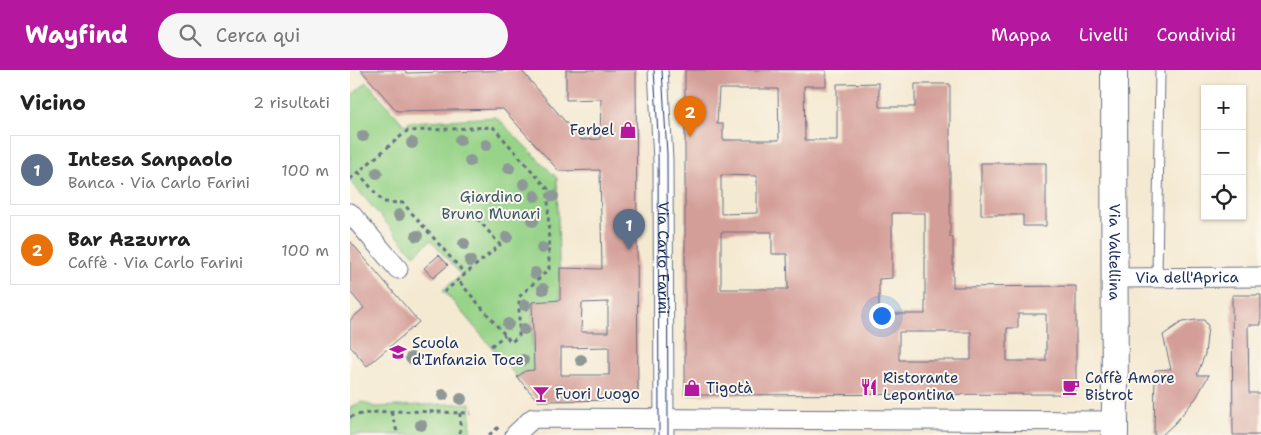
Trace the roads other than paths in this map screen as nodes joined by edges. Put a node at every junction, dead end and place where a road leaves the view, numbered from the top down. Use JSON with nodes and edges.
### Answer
{"nodes":[{"id":1,"x":1114,"y":70,"type":"edge"},
{"id":2,"x":1160,"y":70,"type":"edge"},
{"id":3,"x":660,"y":74,"type":"edge"},
{"id":4,"x":350,"y":213,"type":"edge"},
{"id":5,"x":398,"y":269,"type":"dead end"},
{"id":6,"x":1157,"y":277,"type":"junction"},
{"id":7,"x":1261,"y":277,"type":"edge"},
{"id":8,"x":1115,"y":278,"type":"junction"},
{"id":9,"x":664,"y":427,"type":"edge"},
{"id":10,"x":1115,"y":428,"type":"edge"},
{"id":11,"x":515,"y":435,"type":"edge"}],
"edges":[{"from":1,"to":8,"type":"main road","name":"Via Valtellina"},
{"from":2,"to":6,"type":"lane"},
{"from":3,"to":9,"type":"street","name":"Via Carlo Farini"},
{"from":4,"to":5,"type":"street"},
{"from":6,"to":7,"type":"street","name":"Via dell'Aprica"},
{"from":6,"to":8,"type":"street","name":"Via dell'Aprica"},
{"from":8,"to":10,"type":"main road","name":"Via Valtellina"},
{"from":9,"to":10,"type":"street"},
{"from":9,"to":11,"type":"street"}]}
